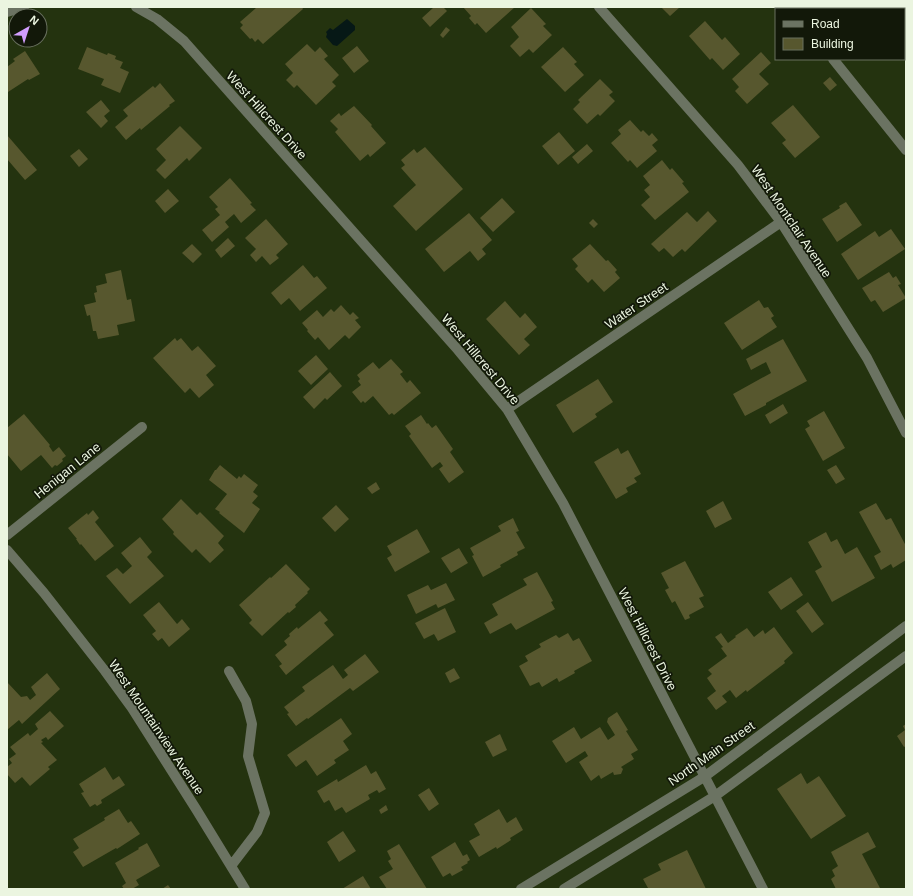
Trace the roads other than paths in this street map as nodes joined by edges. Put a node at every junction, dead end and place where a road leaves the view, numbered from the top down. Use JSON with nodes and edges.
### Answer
{"nodes":[{"id":1,"x":24,"y":7,"type":"edge"},
{"id":2,"x":136,"y":7,"type":"edge"},
{"id":3,"x":599,"y":7,"type":"edge"},
{"id":4,"x":7,"y":12,"type":"edge"},
{"id":5,"x":834,"y":60,"type":"edge"},
{"id":6,"x":906,"y":150,"type":"edge"},
{"id":7,"x":781,"y":222,"type":"junction"},
{"id":8,"x":507,"y":408,"type":"junction"},
{"id":9,"x":142,"y":427,"type":"dead end"},
{"id":10,"x":906,"y":433,"type":"edge"},
{"id":11,"x":7,"y":535,"type":"edge"},
{"id":12,"x":7,"y":550,"type":"edge"},
{"id":13,"x":906,"y":626,"type":"edge"},
{"id":14,"x":906,"y":656,"type":"edge"},
{"id":15,"x":229,"y":671,"type":"dead end"},
{"id":16,"x":704,"y":776,"type":"junction"},
{"id":17,"x":714,"y":796,"type":"junction"},
{"id":18,"x":230,"y":866,"type":"junction"},
{"id":19,"x":245,"y":889,"type":"edge"},
{"id":20,"x":521,"y":889,"type":"edge"},
{"id":21,"x":564,"y":889,"type":"edge"},
{"id":22,"x":763,"y":889,"type":"edge"}],
"edges":[{"from":1,"to":4,"type":"street"},
{"from":2,"to":8,"type":"street","name":"West Hillcrest Drive"},
{"from":3,"to":7,"type":"street","name":"West Montclair Avenue"},
{"from":5,"to":6,"type":"street"},
{"from":7,"to":8,"type":"street","name":"Water Street"},
{"from":7,"to":10,"type":"street","name":"West Montclair Avenue"},
{"from":8,"to":16,"type":"street","name":"West Hillcrest Drive"},
{"from":9,"to":11,"type":"street","name":"Henigan Lane"},
{"from":12,"to":18,"type":"street","name":"West Mountainview Avenue"},
{"from":13,"to":16,"type":"street","name":"North Main Street"},
{"from":14,"to":17,"type":"street"},
{"from":15,"to":18,"type":"street"},
{"from":16,"to":17,"type":"street","name":"West Hillcrest Drive"},
{"from":16,"to":20,"type":"street","name":"North Main Street"},
{"from":17,"to":21,"type":"street"},
{"from":17,"to":22,"type":"street","name":"West Hillcrest Drive"},
{"from":18,"to":19,"type":"street","name":"West Mountainview Avenue"}]}
